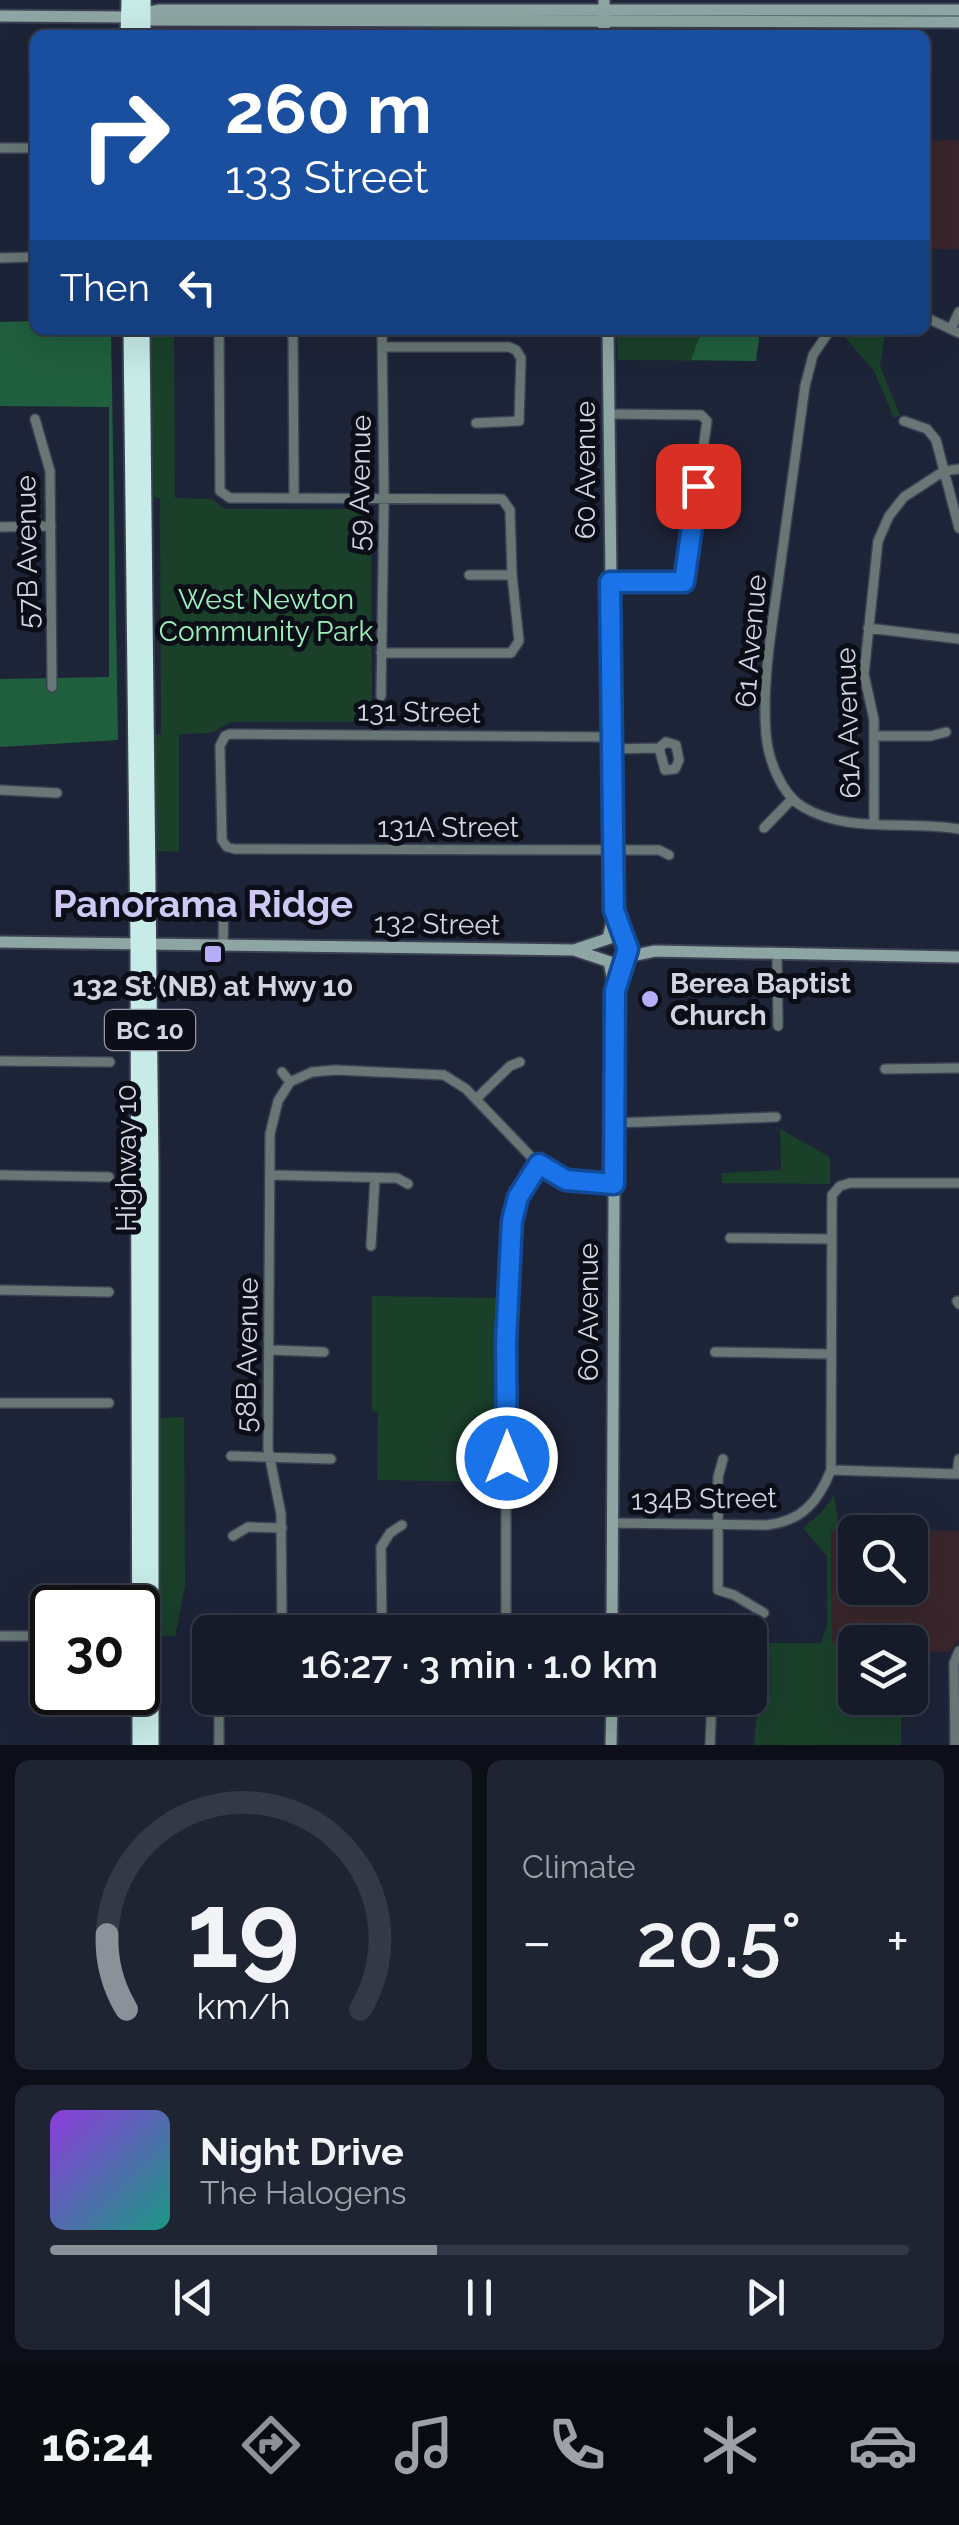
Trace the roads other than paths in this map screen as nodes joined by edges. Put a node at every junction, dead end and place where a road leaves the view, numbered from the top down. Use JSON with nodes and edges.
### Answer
{"nodes":[{"id":1,"x":415,"y":5,"type":"edge"},
{"id":2,"x":776,"y":10,"type":"edge"},
{"id":3,"x":959,"y":10,"type":"edge"},
{"id":4,"x":302,"y":11,"type":"edge"},
{"id":5,"x":138,"y":14,"type":"edge"},
{"id":6,"x":0,"y":16,"type":"edge"},
{"id":7,"x":604,"y":17,"type":"edge"},
{"id":8,"x":959,"y":22,"type":"edge"},
{"id":9,"x":371,"y":28,"type":"edge"},
{"id":10,"x":0,"y":148,"type":"edge"},
{"id":11,"x":30,"y":148,"type":"edge"},
{"id":12,"x":30,"y":257,"type":"edge"},
{"id":13,"x":0,"y":258,"type":"edge"},
{"id":14,"x":959,"y":312,"type":"edge"},
{"id":15,"x":930,"y":319,"type":"edge"},
{"id":16,"x":955,"y":331,"type":"edge"},
{"id":17,"x":131,"y":335,"type":"edge"},
{"id":18,"x":142,"y":335,"type":"edge"},
{"id":19,"x":219,"y":335,"type":"edge"},
{"id":20,"x":293,"y":335,"type":"edge"},
{"id":21,"x":382,"y":335,"type":"edge"},
{"id":22,"x":608,"y":335,"type":"edge"},
{"id":23,"x":826,"y":335,"type":"edge"},
{"id":24,"x":382,"y":347,"type":"junction"},
{"id":25,"x":609,"y":414,"type":"junction"},
{"id":26,"x":35,"y":419,"type":"dead end"},
{"id":27,"x":904,"y":421,"type":"dead end"},
{"id":28,"x":476,"y":423,"type":"dead end"},
{"id":29,"x":959,"y":469,"type":"edge"},
{"id":30,"x":944,"y":471,"type":"junction"},
{"id":31,"x":294,"y":498,"type":"junction"},
{"id":32,"x":384,"y":498,"type":"junction"},
{"id":33,"x":52,"y":526,"type":"junction"},
{"id":34,"x":0,"y":527,"type":"edge"},
{"id":35,"x":959,"y":528,"type":"edge"},
{"id":36,"x":469,"y":575,"type":"dead end"},
{"id":37,"x":512,"y":575,"type":"junction"},
{"id":38,"x":610,"y":582,"type":"junction"},
{"id":39,"x":868,"y":628,"type":"junction"},
{"id":40,"x":959,"y":638,"type":"edge"},
{"id":41,"x":382,"y":653,"type":"junction"},
{"id":42,"x":52,"y":687,"type":"dead end"},
{"id":43,"x":381,"y":696,"type":"dead end"},
{"id":44,"x":946,"y":732,"type":"dead end"},
{"id":45,"x":874,"y":736,"type":"junction"},
{"id":46,"x":612,"y":743,"type":"junction"},
{"id":47,"x":659,"y":748,"type":"dead end"},
{"id":48,"x":0,"y":790,"type":"edge"},
{"id":49,"x":57,"y":793,"type":"dead end"},
{"id":50,"x":792,"y":799,"type":"junction"},
{"id":51,"x":874,"y":823,"type":"junction"},
{"id":52,"x":764,"y":828,"type":"dead end"},
{"id":53,"x":959,"y":829,"type":"edge"},
{"id":54,"x":226,"y":847,"type":"joint"},
{"id":55,"x":614,"y":850,"type":"junction"},
{"id":56,"x":669,"y":855,"type":"dead end"},
{"id":57,"x":224,"y":898,"type":"dead end"},
{"id":58,"x":614,"y":910,"type":"junction"},
{"id":59,"x":607,"y":939,"type":"junction"},
{"id":60,"x":624,"y":940,"type":"junction"},
{"id":61,"x":0,"y":942,"type":"edge"},
{"id":62,"x":144,"y":945,"type":"junction"},
{"id":63,"x":223,"y":947,"type":"junction"},
{"id":64,"x":574,"y":950,"type":"junction"},
{"id":65,"x":655,"y":951,"type":"junction"},
{"id":66,"x":778,"y":954,"type":"junction"},
{"id":67,"x":959,"y":957,"type":"edge"},
{"id":68,"x":625,"y":959,"type":"junction"},
{"id":69,"x":606,"y":960,"type":"junction"},
{"id":70,"x":615,"y":991,"type":"junction"},
{"id":71,"x":778,"y":1026,"type":"dead end"},
{"id":72,"x":0,"y":1061,"type":"edge"},
{"id":73,"x":110,"y":1062,"type":"dead end"},
{"id":74,"x":520,"y":1062,"type":"dead end"},
{"id":75,"x":885,"y":1068,"type":"dead end"},
{"id":76,"x":959,"y":1068,"type":"edge"},
{"id":77,"x":282,"y":1072,"type":"dead end"},
{"id":78,"x":290,"y":1082,"type":"junction"},
{"id":79,"x":476,"y":1099,"type":"junction"},
{"id":80,"x":776,"y":1118,"type":"dead end"},
{"id":81,"x":614,"y":1123,"type":"junction"},
{"id":82,"x":539,"y":1164,"type":"junction"},
{"id":83,"x":0,"y":1175,"type":"edge"},
{"id":84,"x":271,"y":1175,"type":"junction"},
{"id":85,"x":109,"y":1178,"type":"dead end"},
{"id":86,"x":374,"y":1178,"type":"junction"},
{"id":87,"x":959,"y":1183,"type":"edge"},
{"id":88,"x":408,"y":1184,"type":"dead end"},
{"id":89,"x":614,"y":1184,"type":"junction"},
{"id":90,"x":730,"y":1238,"type":"dead end"},
{"id":91,"x":830,"y":1239,"type":"junction"},
{"id":92,"x":371,"y":1246,"type":"dead end"},
{"id":93,"x":0,"y":1290,"type":"edge"},
{"id":94,"x":110,"y":1292,"type":"dead end"},
{"id":95,"x":270,"y":1350,"type":"junction"},
{"id":96,"x":324,"y":1352,"type":"dead end"},
{"id":97,"x":715,"y":1352,"type":"dead end"},
{"id":98,"x":830,"y":1354,"type":"junction"},
{"id":99,"x":0,"y":1402,"type":"edge"},
{"id":100,"x":109,"y":1403,"type":"dead end"},
{"id":101,"x":231,"y":1456,"type":"dead end"},
{"id":102,"x":269,"y":1459,"type":"junction"},
{"id":103,"x":331,"y":1459,"type":"dead end"},
{"id":104,"x":723,"y":1459,"type":"dead end"},
{"id":105,"x":959,"y":1459,"type":"edge"},
{"id":106,"x":831,"y":1470,"type":"junction"},
{"id":107,"x":612,"y":1523,"type":"junction"},
{"id":108,"x":402,"y":1525,"type":"dead end"},
{"id":109,"x":716,"y":1525,"type":"junction"},
{"id":110,"x":282,"y":1528,"type":"junction"},
{"id":111,"x":233,"y":1536,"type":"dead end"},
{"id":112,"x":764,"y":1613,"type":"dead end"},
{"id":113,"x":282,"y":1615,"type":"edge"},
{"id":114,"x":382,"y":1615,"type":"edge"},
{"id":115,"x":506,"y":1615,"type":"edge"},
{"id":116,"x":612,"y":1615,"type":"edge"},
{"id":117,"x":0,"y":1636,"type":"edge"},
{"id":118,"x":30,"y":1636,"type":"edge"},
{"id":119,"x":958,"y":1652,"type":"edge"},
{"id":120,"x":219,"y":1715,"type":"edge"},
{"id":121,"x":612,"y":1715,"type":"edge"},
{"id":122,"x":711,"y":1715,"type":"edge"},
{"id":123,"x":140,"y":1745,"type":"edge"},
{"id":124,"x":151,"y":1745,"type":"edge"},
{"id":125,"x":219,"y":1745,"type":"edge"},
{"id":126,"x":612,"y":1745,"type":"edge"},
{"id":127,"x":710,"y":1745,"type":"edge"},
{"id":128,"x":955,"y":1745,"type":"edge"}],
"edges":[{"from":1,"to":4,"type":"main road"},
{"from":1,"to":7,"type":"main road"},
{"from":2,"to":3,"type":"main road"},
{"from":2,"to":7,"type":"main road"},
{"from":2,"to":8,"type":"main road"},
{"from":4,"to":5,"type":"main road"},
{"from":4,"to":9,"type":"main road"},
{"from":5,"to":6,"type":"main road"},
{"from":7,"to":9,"type":"main road"},
{"from":10,"to":11,"type":"street"},
{"from":12,"to":13,"type":"street"},
{"from":14,"to":16,"type":"street"},
{"from":15,"to":16,"type":"street"},
{"from":17,"to":62,"type":"highway","name":"Highway 10","number":"BC 10"},
{"from":18,"to":62,"type":"highway","name":"Highway 10","number":"BC 10"},
{"from":19,"to":31,"type":"street"},
{"from":20,"to":31,"type":"street"},
{"from":21,"to":24,"type":"street","name":"59 Avenue"},
{"from":22,"to":25,"type":"main road","name":"60 Avenue"},
{"from":23,"to":50,"type":"street","name":"61 Avenue"},
{"from":24,"to":28,"type":"street"},
{"from":24,"to":32,"type":"street","name":"59 Avenue"},
{"from":25,"to":38,"type":"main road","name":"60 Avenue"},
{"from":25,"to":38,"type":"street"},
{"from":26,"to":33,"type":"street","name":"57B Avenue"},
{"from":27,"to":30,"type":"street"},
{"from":29,"to":30,"type":"street"},
{"from":30,"to":35,"type":"street"},
{"from":30,"to":39,"type":"street","name":"61A Avenue"},
{"from":31,"to":32,"type":"street"},
{"from":32,"to":37,"type":"street"},
{"from":32,"to":41,"type":"street","name":"59 Avenue"},
{"from":33,"to":34,"type":"street"},
{"from":33,"to":42,"type":"street","name":"57B Avenue"},
{"from":36,"to":37,"type":"street"},
{"from":37,"to":41,"type":"street"},
{"from":38,"to":46,"type":"main road","name":"60 Avenue"},
{"from":39,"to":40,"type":"street"},
{"from":39,"to":45,"type":"street","name":"61A Avenue"},
{"from":41,"to":43,"type":"street","name":"59 Avenue"},
{"from":44,"to":45,"type":"street"},
{"from":45,"to":51,"type":"street","name":"61A Avenue"},
{"from":46,"to":47,"type":"street","name":"131 Street"},
{"from":46,"to":54,"type":"street","name":"131 Street"},
{"from":46,"to":55,"type":"main road","name":"60 Avenue"},
{"from":48,"to":49,"type":"street"},
{"from":50,"to":51,"type":"street"},
{"from":50,"to":52,"type":"street"},
{"from":51,"to":53,"type":"street"},
{"from":54,"to":55,"type":"street","name":"131A Street"},
{"from":55,"to":56,"type":"street","name":"131A Street"},
{"from":55,"to":58,"type":"main road","name":"60 Avenue"},
{"from":57,"to":63,"type":"street"},
{"from":58,"to":59,"type":"main road","name":"60 Avenue"},
{"from":58,"to":60,"type":"main road","name":"60 Avenue"},
{"from":59,"to":60,"type":"main road"},
{"from":59,"to":64,"type":"main road","name":"132 Street"},
{"from":59,"to":69,"type":"main road"},
{"from":60,"to":65,"type":"main road"},
{"from":60,"to":68,"type":"main road"},
{"from":61,"to":62,"type":"main road","name":"132 Street"},
{"from":62,"to":63,"type":"main road","name":"132 Street"},
{"from":62,"to":123,"type":"highway","name":"Highway 10","number":"BC 10"},
{"from":62,"to":124,"type":"highway","name":"Highway 10","number":"BC 10"},
{"from":63,"to":64,"type":"main road","name":"132 Street"},
{"from":64,"to":69,"type":"main road","name":"132 Street"},
{"from":65,"to":66,"type":"main road"},
{"from":65,"to":68,"type":"main road"},
{"from":66,"to":67,"type":"main road"},
{"from":66,"to":71,"type":"street"},
{"from":68,"to":69,"type":"main road"},
{"from":68,"to":70,"type":"main road","name":"60 Avenue"},
{"from":69,"to":70,"type":"main road","name":"60 Avenue"},
{"from":70,"to":81,"type":"main road","name":"60 Avenue"},
{"from":72,"to":73,"type":"street"},
{"from":74,"to":79,"type":"street"},
{"from":75,"to":76,"type":"street"},
{"from":77,"to":78,"type":"street"},
{"from":78,"to":79,"type":"street"},
{"from":78,"to":84,"type":"street","name":"58B Avenue"},
{"from":79,"to":82,"type":"street"},
{"from":80,"to":81,"type":"street"},
{"from":81,"to":89,"type":"main road","name":"60 Avenue"},
{"from":82,"to":89,"type":"street"},
{"from":82,"to":115,"type":"street"},
{"from":83,"to":85,"type":"street"},
{"from":84,"to":86,"type":"street"},
{"from":84,"to":95,"type":"street","name":"58B Avenue"},
{"from":86,"to":88,"type":"street"},
{"from":86,"to":92,"type":"street"},
{"from":87,"to":91,"type":"street"},
{"from":89,"to":107,"type":"main road","name":"60 Avenue"},
{"from":90,"to":91,"type":"street"},
{"from":91,"to":98,"type":"street"},
{"from":93,"to":94,"type":"street"},
{"from":95,"to":96,"type":"street"},
{"from":95,"to":102,"type":"street","name":"58B Avenue"},
{"from":97,"to":98,"type":"street"},
{"from":98,"to":106,"type":"street"},
{"from":99,"to":100,"type":"street"},
{"from":101,"to":102,"type":"street"},
{"from":102,"to":103,"type":"street"},
{"from":102,"to":110,"type":"street","name":"58B Avenue"},
{"from":104,"to":109,"type":"street"},
{"from":105,"to":106,"type":"street"},
{"from":106,"to":109,"type":"street","name":"134B Street"},
{"from":107,"to":109,"type":"street","name":"134B Street"},
{"from":107,"to":116,"type":"main road","name":"60 Avenue"},
{"from":108,"to":114,"type":"street"},
{"from":109,"to":112,"type":"street"},
{"from":110,"to":111,"type":"street"},
{"from":110,"to":113,"type":"street","name":"58B Avenue"},
{"from":117,"to":118,"type":"street"},
{"from":119,"to":128,"type":"street"},
{"from":120,"to":125,"type":"street"},
{"from":121,"to":126,"type":"main road"},
{"from":122,"to":127,"type":"street"}]}
